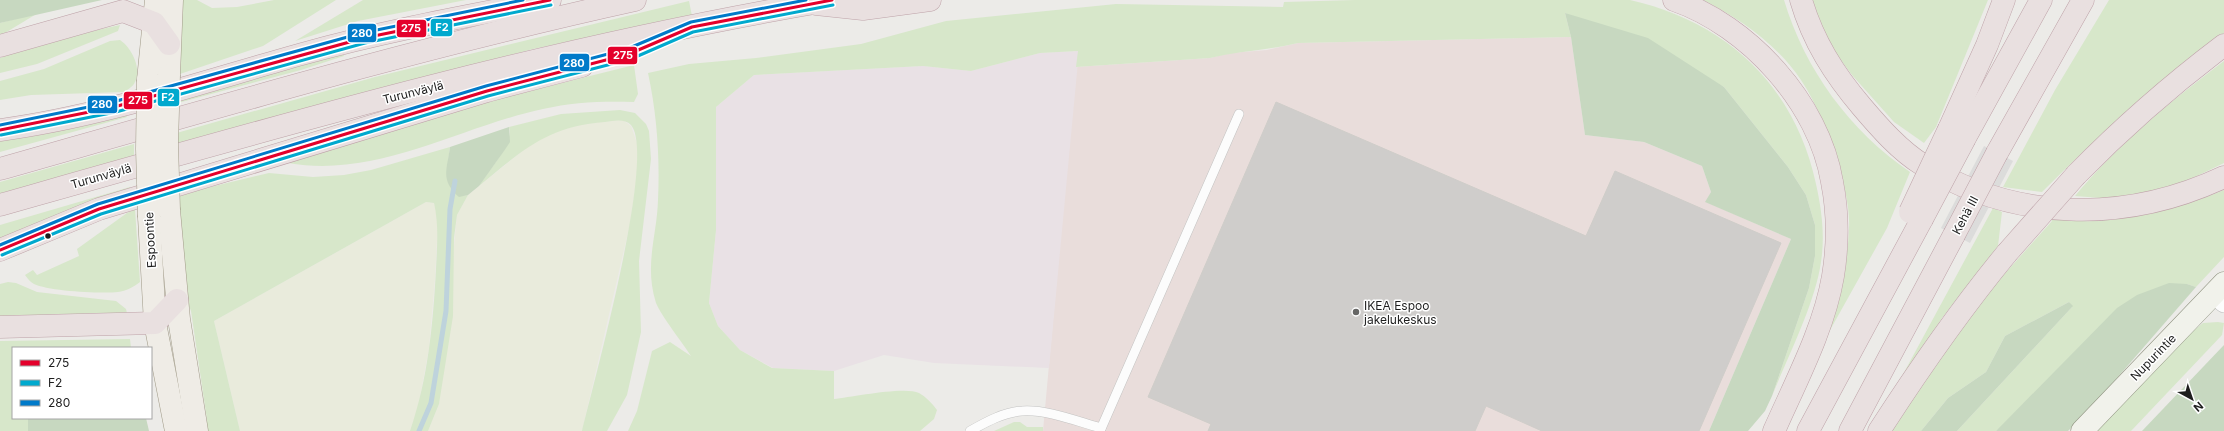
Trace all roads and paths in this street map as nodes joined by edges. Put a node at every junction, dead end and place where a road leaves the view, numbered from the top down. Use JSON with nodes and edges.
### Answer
{"nodes":[{"id":1,"x":156,"y":0,"type":"edge"},
{"id":2,"x":172,"y":0,"type":"edge"},
{"id":3,"x":550,"y":0,"type":"edge"},
{"id":4,"x":635,"y":0,"type":"edge"},
{"id":5,"x":930,"y":0,"type":"edge"},
{"id":6,"x":1674,"y":0,"type":"edge"},
{"id":7,"x":1801,"y":0,"type":"edge"},
{"id":8,"x":2004,"y":0,"type":"edge"},
{"id":9,"x":2041,"y":0,"type":"edge"},
{"id":10,"x":2083,"y":0,"type":"edge"},
{"id":11,"x":821,"y":2,"type":"edge"},
{"id":12,"x":154,"y":23,"type":"junction"},
{"id":13,"x":692,"y":27,"type":"junction"},
{"id":14,"x":169,"y":44,"type":"junction"},
{"id":15,"x":0,"y":46,"type":"edge"},
{"id":16,"x":2224,"y":46,"type":"edge"},
{"id":17,"x":1239,"y":114,"type":"dead end"},
{"id":18,"x":0,"y":130,"type":"edge"},
{"id":19,"x":1957,"y":134,"type":"junction"},
{"id":20,"x":0,"y":169,"type":"edge"},
{"id":21,"x":2224,"y":178,"type":"edge"},
{"id":22,"x":0,"y":205,"type":"edge"},
{"id":23,"x":159,"y":214,"type":"junction"},
{"id":24,"x":0,"y":250,"type":"edge"},
{"id":25,"x":2220,"y":294,"type":"edge"},
{"id":26,"x":177,"y":300,"type":"junction"},
{"id":27,"x":155,"y":323,"type":"junction"},
{"id":28,"x":0,"y":326,"type":"edge"},
{"id":29,"x":1101,"y":430,"type":"edge"},
{"id":30,"x":176,"y":431,"type":"edge"},
{"id":31,"x":198,"y":431,"type":"edge"},
{"id":32,"x":970,"y":431,"type":"edge"},
{"id":33,"x":1774,"y":431,"type":"edge"},
{"id":34,"x":1808,"y":431,"type":"edge"},
{"id":35,"x":1850,"y":431,"type":"edge"},
{"id":36,"x":1879,"y":431,"type":"edge"},
{"id":37,"x":2082,"y":431,"type":"edge"}],
"edges":[{"from":1,"to":12,"type":"main road","name":"Espoontie"},
{"from":2,"to":14,"type":"main road","name":"Espoontie"},
{"from":3,"to":18,"type":"highway"},
{"from":4,"to":20,"type":"highway"},
{"from":5,"to":11,"type":"highway","name":"Turunväylä"},
{"from":6,"to":33,"type":"highway"},
{"from":7,"to":21,"type":"highway"},
{"from":8,"to":19,"type":"highway"},
{"from":9,"to":19,"type":"highway"},
{"from":10,"to":35,"type":"highway","name":"Kehä III","bridge":true},
{"from":11,"to":13,"type":"highway","name":"Turunväylä"},
{"from":12,"to":14,"type":"highway"},
{"from":12,"to":15,"type":"highway"},
{"from":12,"to":23,"type":"main road","name":"Espoontie","bridge":true},
{"from":13,"to":22,"type":"highway","name":"Turunväylä"},
{"from":13,"to":24,"type":"highway"},
{"from":14,"to":23,"type":"main road","name":"Espoontie","bridge":true},
{"from":16,"to":36,"type":"highway","bridge":true},
{"from":17,"to":29,"type":"lane"},
{"from":19,"to":34,"type":"highway","bridge":true},
{"from":23,"to":26,"type":"main road","name":"Espoontie"},
{"from":23,"to":27,"type":"main road","name":"Espoontie"},
{"from":25,"to":37,"type":"main road","name":"Nupurintie"},
{"from":26,"to":27,"type":"highway"},
{"from":26,"to":31,"type":"main road","name":"Espoontie"},
{"from":27,"to":28,"type":"highway"},
{"from":27,"to":30,"type":"main road","name":"Espoontie"},
{"from":29,"to":32,"type":"lane"}]}
